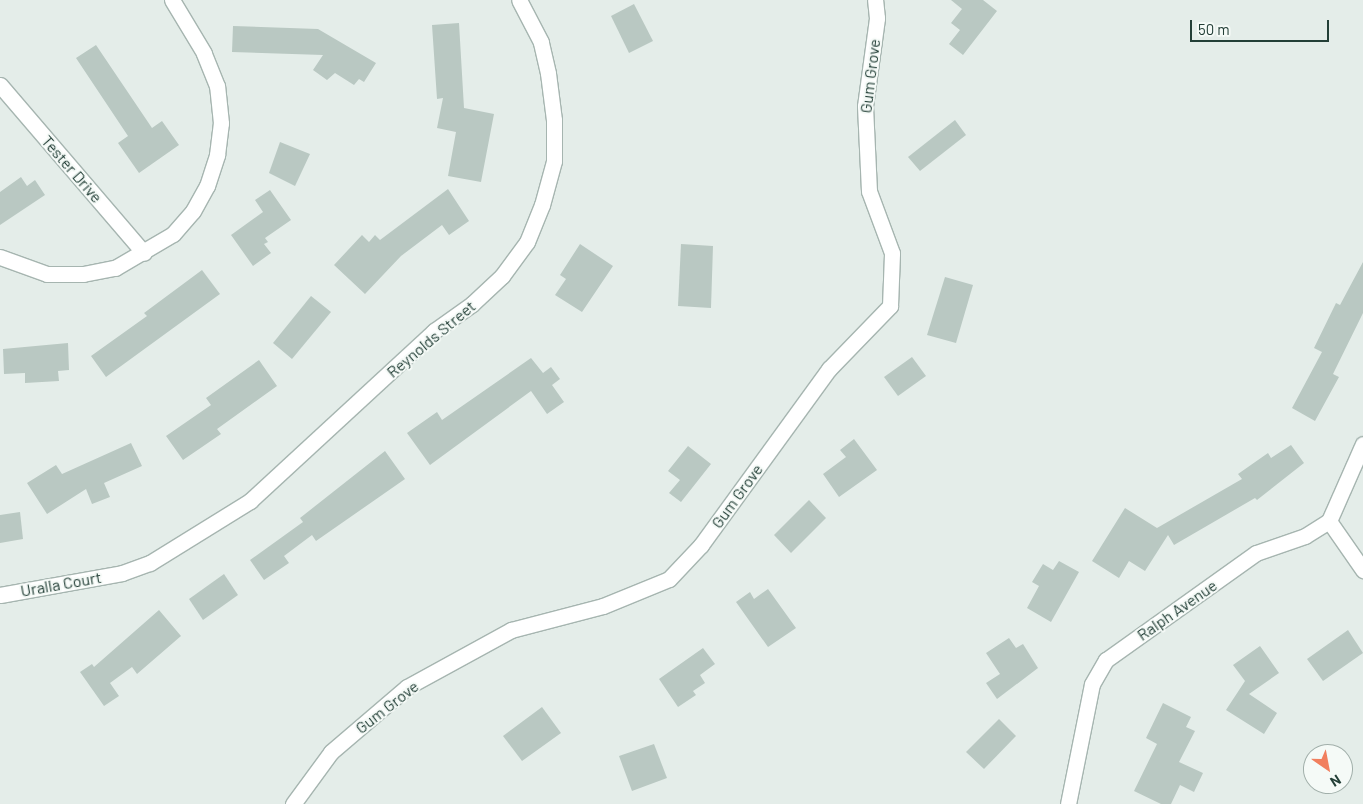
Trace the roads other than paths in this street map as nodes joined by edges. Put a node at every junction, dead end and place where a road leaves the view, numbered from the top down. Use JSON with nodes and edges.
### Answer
{"nodes":[{"id":1,"x":172,"y":0,"type":"edge"},
{"id":2,"x":519,"y":0,"type":"edge"},
{"id":3,"x":875,"y":0,"type":"edge"},
{"id":4,"x":0,"y":85,"type":"edge"},
{"id":5,"x":144,"y":253,"type":"junction"},
{"id":6,"x":0,"y":257,"type":"edge"},
{"id":7,"x":1363,"y":444,"type":"edge"},
{"id":8,"x":1328,"y":521,"type":"junction"},
{"id":9,"x":1363,"y":570,"type":"edge"},
{"id":10,"x":122,"y":573,"type":"joint"},
{"id":11,"x":0,"y":595,"type":"edge"},
{"id":12,"x":293,"y":804,"type":"edge"},
{"id":13,"x":1068,"y":804,"type":"edge"}],
"edges":[{"from":1,"to":5,"type":"street"},
{"from":2,"to":10,"type":"street","name":"Reynolds Street"},
{"from":3,"to":12,"type":"street","name":"Gum Grove"},
{"from":4,"to":5,"type":"street","name":"Tester Drive"},
{"from":5,"to":6,"type":"street"},
{"from":7,"to":8,"type":"street"},
{"from":8,"to":9,"type":"street"},
{"from":8,"to":13,"type":"street","name":"Ralph Avenue"},
{"from":10,"to":11,"type":"street","name":"Uralla Court"}]}
